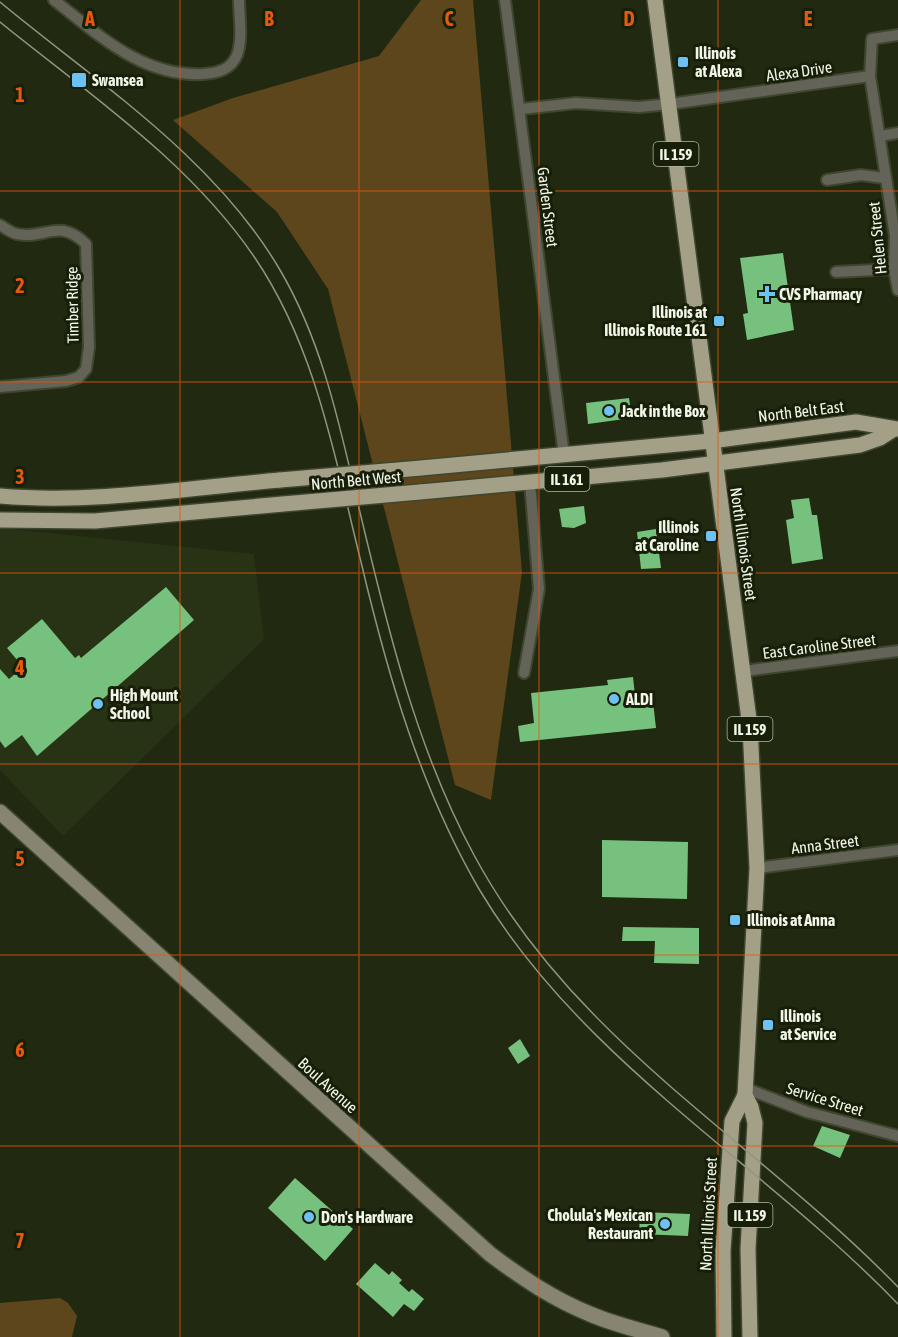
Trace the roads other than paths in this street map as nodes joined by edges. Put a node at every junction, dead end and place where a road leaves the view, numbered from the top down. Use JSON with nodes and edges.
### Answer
{"nodes":[{"id":1,"x":54,"y":0,"type":"edge"},
{"id":2,"x":239,"y":0,"type":"edge"},
{"id":3,"x":505,"y":0,"type":"edge"},
{"id":4,"x":656,"y":0,"type":"edge"},
{"id":5,"x":898,"y":35,"type":"edge"},
{"id":6,"x":870,"y":76,"type":"junction"},
{"id":7,"x":670,"y":104,"type":"junction"},
{"id":8,"x":521,"y":109,"type":"junction"},
{"id":9,"x":898,"y":133,"type":"edge"},
{"id":10,"x":880,"y":136,"type":"junction"},
{"id":11,"x":884,"y":178,"type":"junction"},
{"id":12,"x":827,"y":180,"type":"dead end"},
{"id":13,"x":0,"y":225,"type":"edge"},
{"id":14,"x":896,"y":235,"type":"edge"},
{"id":15,"x":894,"y":270,"type":"junction"},
{"id":16,"x":836,"y":272,"type":"dead end"},
{"id":17,"x":898,"y":290,"type":"edge"},
{"id":18,"x":0,"y":387,"type":"edge"},
{"id":19,"x":896,"y":429,"type":"edge"},
{"id":20,"x":711,"y":441,"type":"junction"},
{"id":21,"x":564,"y":455,"type":"junction"},
{"id":22,"x":715,"y":464,"type":"junction"},
{"id":23,"x":530,"y":483,"type":"junction"},
{"id":24,"x":0,"y":496,"type":"edge"},
{"id":25,"x":0,"y":520,"type":"edge"},
{"id":26,"x":898,"y":651,"type":"edge"},
{"id":27,"x":744,"y":671,"type":"junction"},
{"id":28,"x":524,"y":673,"type":"dead end"},
{"id":29,"x":0,"y":812,"type":"edge"},
{"id":30,"x":898,"y":850,"type":"edge"},
{"id":31,"x":757,"y":868,"type":"junction"},
{"id":32,"x":745,"y":1092,"type":"junction"},
{"id":33,"x":898,"y":1136,"type":"edge"},
{"id":34,"x":662,"y":1337,"type":"edge"},
{"id":35,"x":724,"y":1337,"type":"edge"},
{"id":36,"x":750,"y":1337,"type":"edge"}],
"edges":[{"from":1,"to":2,"type":"street"},
{"from":3,"to":8,"type":"street","name":"Garden Street"},
{"from":4,"to":7,"type":"main road","name":"North Illinois Street","number":"IL 159"},
{"from":5,"to":6,"type":"street"},
{"from":6,"to":7,"type":"street","name":"Alexa Drive"},
{"from":6,"to":10,"type":"street","name":"Helen Street"},
{"from":7,"to":8,"type":"street"},
{"from":7,"to":20,"type":"main road","name":"North Illinois Street","number":"IL 159"},
{"from":8,"to":21,"type":"street","name":"Garden Street"},
{"from":9,"to":10,"type":"street"},
{"from":10,"to":11,"type":"street","name":"Helen Street"},
{"from":11,"to":12,"type":"street"},
{"from":11,"to":14,"type":"street","name":"Helen Street"},
{"from":13,"to":18,"type":"street","name":"Timber Ridge"},
{"from":14,"to":15,"type":"street","name":"Helen Street"},
{"from":15,"to":16,"type":"street"},
{"from":15,"to":17,"type":"street","name":"Helen Street"},
{"from":19,"to":20,"type":"main road","name":"North Belt East","number":"IL 161"},
{"from":19,"to":22,"type":"main road","name":"North Belt East","number":"IL 161"},
{"from":20,"to":21,"type":"main road","name":"North Belt West","number":"IL 161"},
{"from":20,"to":22,"type":"main road","name":"North Illinois Street","number":"IL 159"},
{"from":21,"to":24,"type":"main road","name":"North Belt West","number":"IL 161","bridge":true},
{"from":22,"to":23,"type":"main road","name":"North Belt West","number":"IL 161"},
{"from":22,"to":27,"type":"main road","name":"North Illinois Street","number":"IL 159"},
{"from":23,"to":25,"type":"main road","name":"North Belt West","number":"IL 161","bridge":true},
{"from":23,"to":28,"type":"street"},
{"from":26,"to":27,"type":"street","name":"East Caroline Street"},
{"from":27,"to":31,"type":"main road","name":"North Illinois Street","number":"IL 159"},
{"from":29,"to":34,"type":"street","name":"Boul Avenue"},
{"from":30,"to":31,"type":"street","name":"Anna Street"},
{"from":31,"to":32,"type":"main road","name":"North Illinois Street","number":"IL 159"},
{"from":32,"to":33,"type":"street","name":"Service Street"},
{"from":32,"to":35,"type":"main road","name":"North Illinois Street","number":"IL 159"},
{"from":32,"to":36,"type":"main road","name":"North Illinois Street","number":"IL 159"}]}
